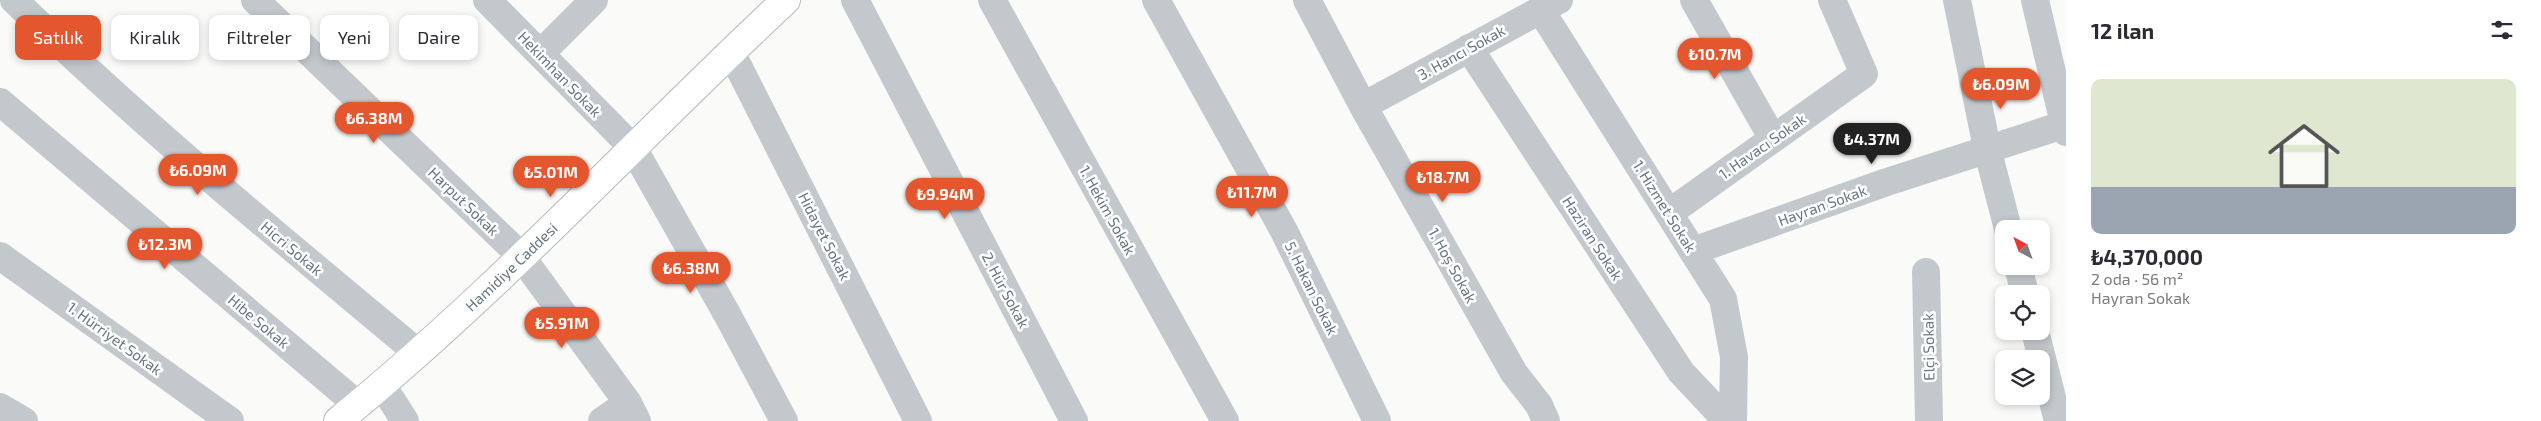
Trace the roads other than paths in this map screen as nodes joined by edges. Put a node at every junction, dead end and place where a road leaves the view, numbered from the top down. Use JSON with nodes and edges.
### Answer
{"nodes":[{"id":1,"x":14,"y":0,"type":"edge"},
{"id":2,"x":255,"y":0,"type":"edge"},
{"id":3,"x":487,"y":0,"type":"edge"},
{"id":4,"x":594,"y":0,"type":"edge"},
{"id":5,"x":786,"y":0,"type":"edge"},
{"id":6,"x":855,"y":0,"type":"edge"},
{"id":7,"x":992,"y":0,"type":"edge"},
{"id":8,"x":1156,"y":0,"type":"edge"},
{"id":9,"x":1306,"y":0,"type":"edge"},
{"id":10,"x":1694,"y":0,"type":"edge"},
{"id":11,"x":1832,"y":0,"type":"edge"},
{"id":12,"x":1957,"y":0,"type":"edge"},
{"id":13,"x":2035,"y":0,"type":"edge"},
{"id":14,"x":1549,"y":5,"type":"edge"},
{"id":15,"x":1469,"y":48,"type":"junction"},
{"id":16,"x":731,"y":52,"type":"junction"},
{"id":17,"x":541,"y":53,"type":"junction"},
{"id":18,"x":0,"y":102,"type":"edge"},
{"id":19,"x":1363,"y":106,"type":"junction"},
{"id":20,"x":2065,"y":127,"type":"edge"},
{"id":21,"x":1773,"y":139,"type":"junction"},
{"id":22,"x":633,"y":148,"type":"junction"},
{"id":23,"x":1987,"y":148,"type":"junction"},
{"id":24,"x":1668,"y":213,"type":"junction"},
{"id":25,"x":2006,"y":220,"type":"edge"},
{"id":26,"x":1693,"y":251,"type":"junction"},
{"id":27,"x":0,"y":256,"type":"edge"},
{"id":28,"x":521,"y":256,"type":"junction"},
{"id":29,"x":1926,"y":272,"type":"dead end"},
{"id":30,"x":2036,"y":340,"type":"edge"},
{"id":31,"x":418,"y":353,"type":"junction"},
{"id":32,"x":382,"y":385,"type":"junction"},
{"id":33,"x":0,"y":407,"type":"edge"},
{"id":34,"x":632,"y":412,"type":"edge"},
{"id":35,"x":348,"y":413,"type":"edge"},
{"id":36,"x":24,"y":421,"type":"edge"},
{"id":37,"x":230,"y":421,"type":"edge"},
{"id":38,"x":405,"y":421,"type":"edge"},
{"id":39,"x":602,"y":421,"type":"edge"},
{"id":40,"x":784,"y":421,"type":"edge"},
{"id":41,"x":918,"y":421,"type":"edge"},
{"id":42,"x":1074,"y":421,"type":"edge"},
{"id":43,"x":1225,"y":421,"type":"edge"},
{"id":44,"x":1377,"y":421,"type":"edge"},
{"id":45,"x":1546,"y":421,"type":"edge"},
{"id":46,"x":1726,"y":421,"type":"edge"},
{"id":47,"x":1733,"y":421,"type":"edge"},
{"id":48,"x":1929,"y":421,"type":"edge"},
{"id":49,"x":2058,"y":421,"type":"edge"}],
"edges":[{"from":1,"to":31,"type":"street","name":"Hicri Sokak"},
{"from":2,"to":28,"type":"street","name":"Harput Sokak"},
{"from":3,"to":17,"type":"street","name":"Hekimhan Sokak"},
{"from":4,"to":17,"type":"street"},
{"from":5,"to":16,"type":"main road","name":"Hamidiye Caddesi"},
{"from":6,"to":42,"type":"street","name":"2. Hür Sokak"},
{"from":7,"to":43,"type":"street","name":"1. Hekim Sokak"},
{"from":8,"to":44,"type":"street","name":"5. Hakan Sokak"},
{"from":9,"to":19,"type":"street","name":"1. Hoş Sokak"},
{"from":10,"to":21,"type":"street"},
{"from":11,"to":21,"type":"street","name":"1. Havacı Sokak"},
{"from":12,"to":23,"type":"street"},
{"from":13,"to":20,"type":"street"},
{"from":14,"to":15,"type":"street","name":"3. Hancı Sokak"},
{"from":14,"to":24,"type":"street","name":"1. Hizmet Sokak"},
{"from":15,"to":19,"type":"street","name":"3. Hancı Sokak"},
{"from":15,"to":46,"type":"street","name":"Haziran Sokak"},
{"from":16,"to":22,"type":"main road","name":"Hamidiye Caddesi"},
{"from":16,"to":41,"type":"street","name":"Hidayet Sokak"},
{"from":17,"to":22,"type":"street","name":"Hekimhan Sokak"},
{"from":18,"to":35,"type":"street","name":"Hibe Sokak"},
{"from":19,"to":45,"type":"street","name":"1. Hoş Sokak"},
{"from":20,"to":23,"type":"street","name":"Hayran Sokak"},
{"from":21,"to":24,"type":"street","name":"1. Havacı Sokak"},
{"from":22,"to":28,"type":"main road","name":"Hamidiye Caddesi"},
{"from":22,"to":40,"type":"street","name":"Hekimhan Sokak"},
{"from":23,"to":25,"type":"street"},
{"from":23,"to":26,"type":"street","name":"Hayran Sokak"},
{"from":24,"to":26,"type":"street","name":"1. Hizmet Sokak"},
{"from":26,"to":47,"type":"street","name":"1. Hizmet Sokak"},
{"from":27,"to":37,"type":"street","name":"1. Hürriyet Sokak"},
{"from":28,"to":31,"type":"main road","name":"Hamidiye Caddesi"},
{"from":28,"to":34,"type":"street","name":"Harput Sokak"},
{"from":29,"to":48,"type":"street","name":"Elçi Sokak"},
{"from":30,"to":49,"type":"street"},
{"from":31,"to":32,"type":"main road","name":"Hamidiye Caddesi"},
{"from":32,"to":35,"type":"main road","name":"Hamidiye Caddesi"},
{"from":32,"to":38,"type":"street"},
{"from":33,"to":36,"type":"street"},
{"from":34,"to":39,"type":"street"}]}
